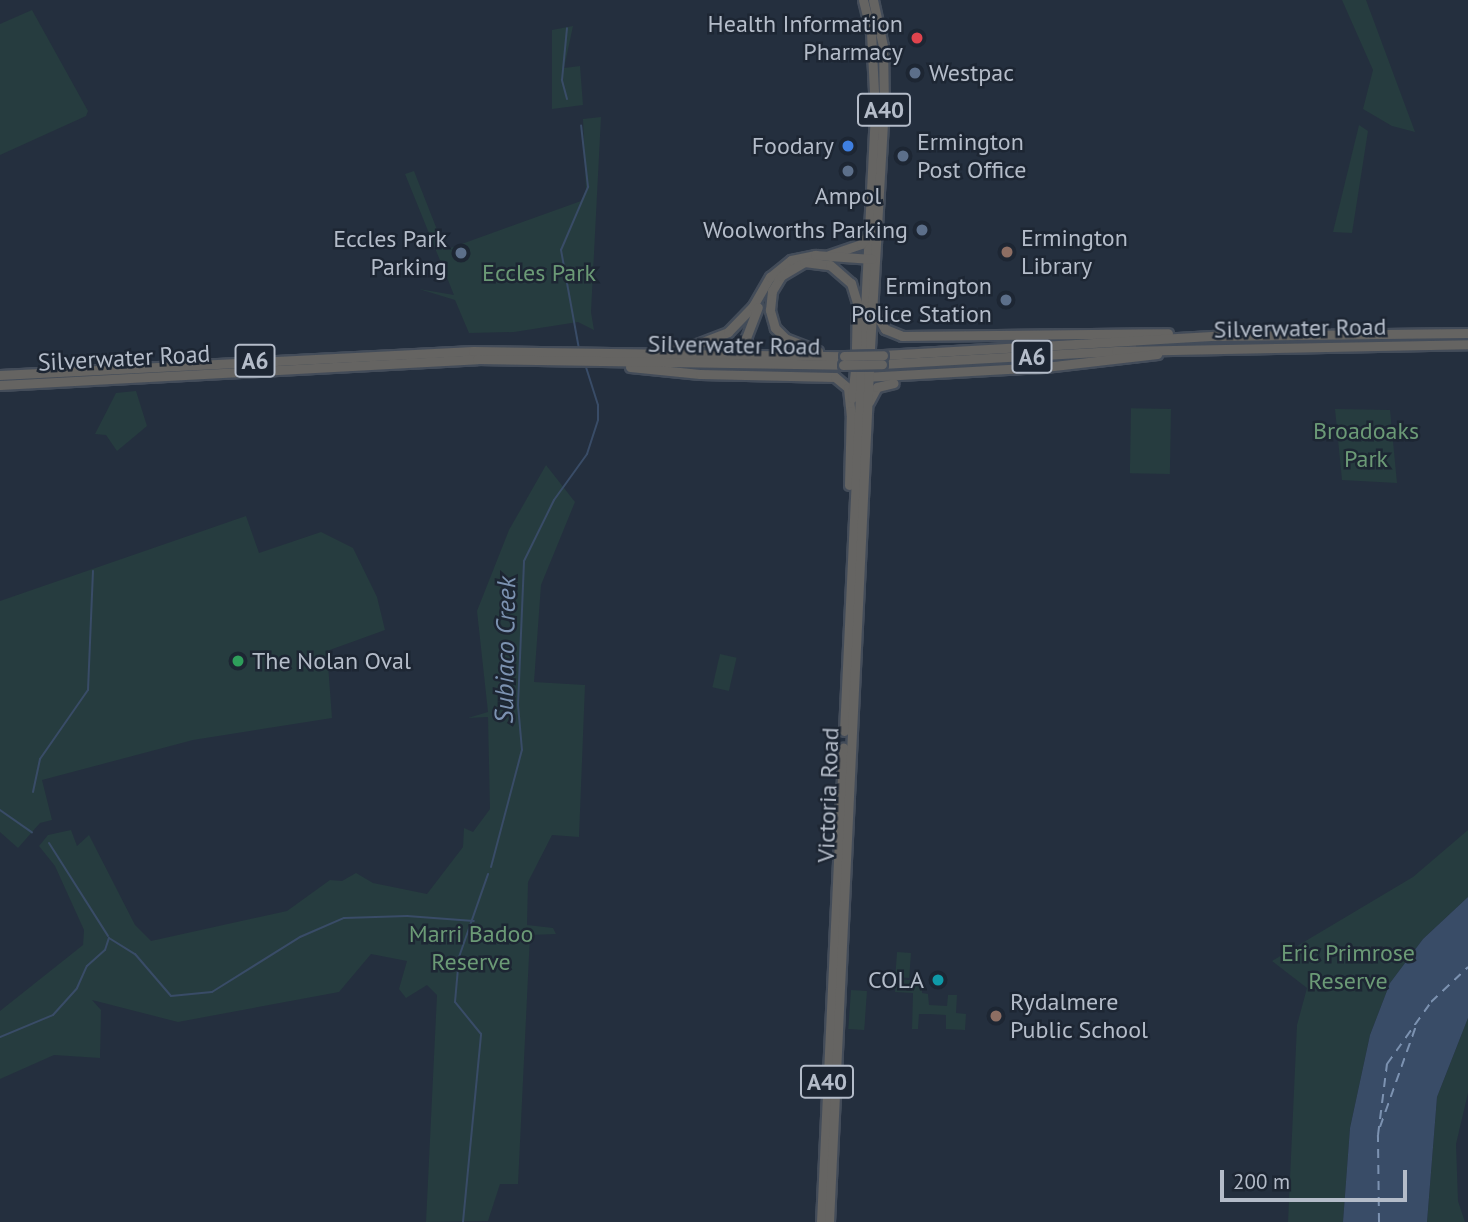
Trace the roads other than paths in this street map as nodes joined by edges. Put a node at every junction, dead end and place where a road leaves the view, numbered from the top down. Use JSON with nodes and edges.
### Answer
{"nodes":[{"id":1,"x":863,"y":0,"type":"edge"},
{"id":2,"x":873,"y":0,"type":"edge"},
{"id":3,"x":868,"y":233,"type":"junction"},
{"id":4,"x":827,"y":256,"type":"junction"},
{"id":5,"x":870,"y":259,"type":"junction"},
{"id":6,"x":765,"y":285,"type":"junction"},
{"id":7,"x":871,"y":305,"type":"junction"},
{"id":8,"x":1468,"y":332,"type":"edge"},
{"id":9,"x":1215,"y":336,"type":"junction"},
{"id":10,"x":1468,"y":344,"type":"edge"},
{"id":11,"x":863,"y":348,"type":"junction"},
{"id":12,"x":1183,"y":349,"type":"junction"},
{"id":13,"x":511,"y":355,"type":"junction"},
{"id":14,"x":750,"y":355,"type":"junction"},
{"id":15,"x":680,"y":360,"type":"junction"},
{"id":16,"x":843,"y":360,"type":"junction"},
{"id":17,"x":882,"y":360,"type":"junction"},
{"id":18,"x":769,"y":367,"type":"junction"},
{"id":19,"x":863,"y":373,"type":"junction"},
{"id":20,"x":0,"y":375,"type":"edge"},
{"id":21,"x":912,"y":376,"type":"junction"},
{"id":22,"x":0,"y":385,"type":"edge"},
{"id":23,"x":866,"y":409,"type":"junction"},
{"id":24,"x":850,"y":415,"type":"junction"},
{"id":25,"x":852,"y":532,"type":"junction"},
{"id":26,"x":859,"y":577,"type":"junction"},
{"id":27,"x":848,"y":650,"type":"junction"},
{"id":28,"x":821,"y":1222,"type":"edge"},
{"id":29,"x":829,"y":1222,"type":"edge"}],
"edges":[{"from":1,"to":3,"type":"highway","number":"A40"},
{"from":2,"to":5,"type":"highway","number":"A40"},
{"from":3,"to":4,"type":"highway"},
{"from":3,"to":5,"type":"highway","number":"A40"},
{"from":4,"to":5,"type":"highway"},
{"from":4,"to":6,"type":"highway"},
{"from":5,"to":7,"type":"highway","number":"A40"},
{"from":5,"to":11,"type":"highway","number":"A40"},
{"from":6,"to":14,"type":"highway"},
{"from":6,"to":15,"type":"highway"},
{"from":7,"to":9,"type":"highway"},
{"from":7,"to":11,"type":"highway","number":"A40"},
{"from":8,"to":9,"type":"highway","name":"Silverwater Road","number":"A6"},
{"from":9,"to":17,"type":"highway","name":"Silverwater Road","number":"A6"},
{"from":10,"to":12,"type":"highway","name":"Silverwater Road","number":"A6"},
{"from":11,"to":16,"type":"highway"},
{"from":12,"to":17,"type":"highway","name":"Silverwater Road","number":"A6"},
{"from":12,"to":21,"type":"highway"},
{"from":13,"to":15,"type":"highway","name":"Silverwater Road","number":"A6"},
{"from":13,"to":15,"type":"highway","name":"Silverwater Road","number":"A6"},
{"from":13,"to":20,"type":"highway","name":"Silverwater Road","number":"A6"},
{"from":13,"to":22,"type":"highway","name":"Silverwater Road","number":"A6"},
{"from":14,"to":15,"type":"highway","name":"Silverwater Road","number":"A6"},
{"from":14,"to":16,"type":"highway","name":"Silverwater Road","number":"A6"},
{"from":14,"to":18,"type":"highway"},
{"from":15,"to":18,"type":"highway","name":"Silverwater Road","number":"A6"},
{"from":15,"to":24,"type":"highway"},
{"from":16,"to":17,"type":"highway","name":"Silverwater Road","number":"A6","bridge":true},
{"from":16,"to":18,"type":"highway","name":"Silverwater Road","number":"A6"},
{"from":19,"to":21,"type":"highway"},
{"from":19,"to":23,"type":"highway","name":"Victoria Road","number":"A40"},
{"from":19,"to":24,"type":"highway"},
{"from":19,"to":25,"type":"highway","name":"Victoria Road","number":"A40"},
{"from":21,"to":23,"type":"highway"},
{"from":23,"to":26,"type":"highway","name":"Victoria Road","number":"A40"},
{"from":24,"to":25,"type":"highway"},
{"from":25,"to":27,"type":"highway","name":"Victoria Road","number":"A40"},
{"from":26,"to":27,"type":"highway"},
{"from":26,"to":29,"type":"highway","name":"Victoria Road","number":"A40"},
{"from":27,"to":28,"type":"highway","name":"Victoria Road","number":"A40"}]}
